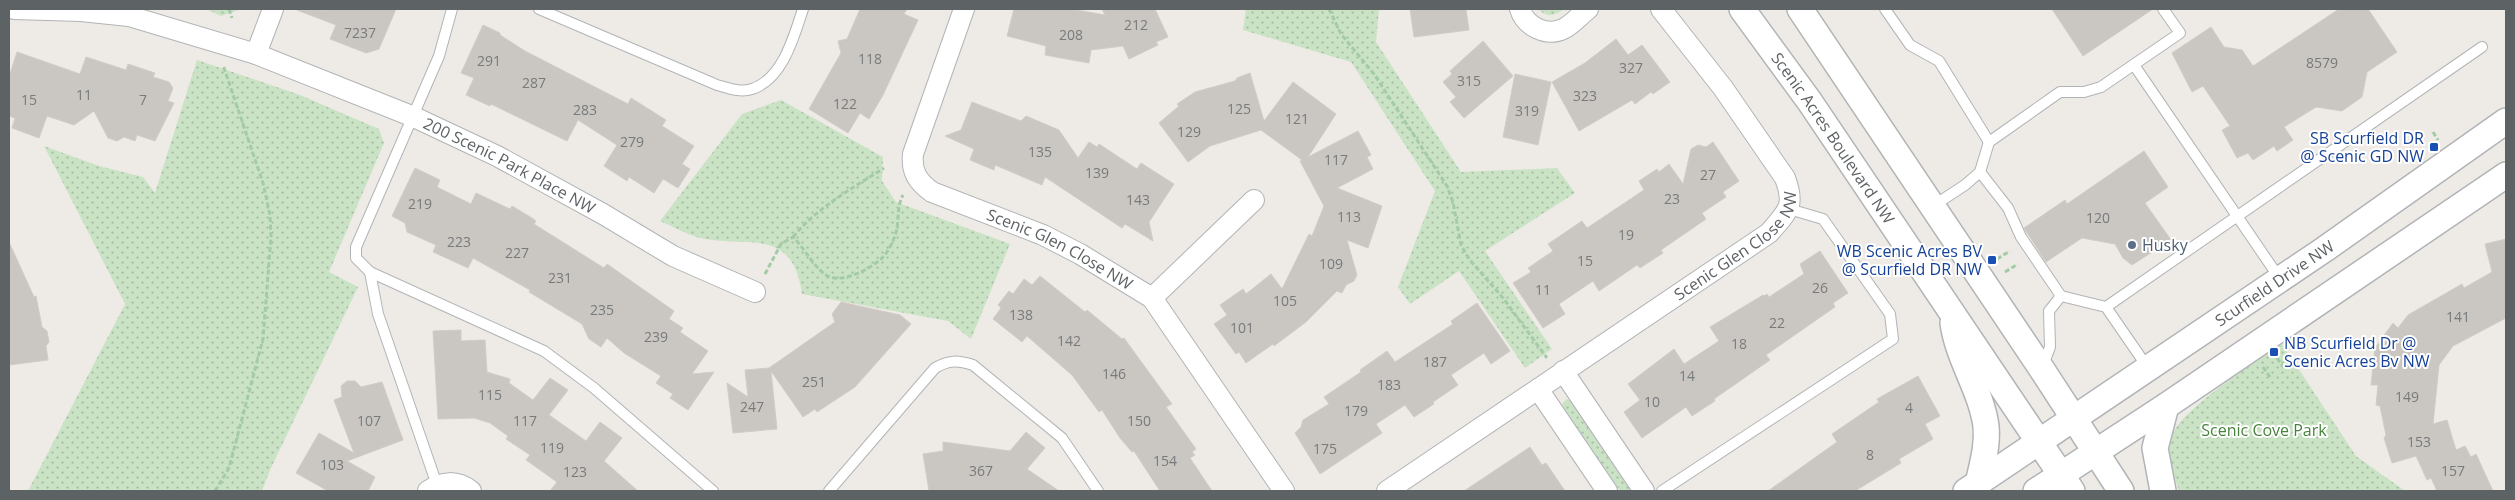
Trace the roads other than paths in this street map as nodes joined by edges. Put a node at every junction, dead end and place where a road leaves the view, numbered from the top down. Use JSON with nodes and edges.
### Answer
{"nodes":[{"id":1,"x":9,"y":9,"type":"edge"},
{"id":2,"x":14,"y":9,"type":"edge"},
{"id":3,"x":273,"y":9,"type":"edge"},
{"id":4,"x":452,"y":9,"type":"edge"},
{"id":5,"x":539,"y":9,"type":"edge"},
{"id":6,"x":803,"y":9,"type":"edge"},
{"id":7,"x":964,"y":9,"type":"edge"},
{"id":8,"x":1520,"y":9,"type":"edge"},
{"id":9,"x":1588,"y":9,"type":"edge"},
{"id":10,"x":1662,"y":9,"type":"edge"},
{"id":11,"x":1742,"y":9,"type":"edge"},
{"id":12,"x":1800,"y":9,"type":"edge"},
{"id":13,"x":1886,"y":9,"type":"edge"},
{"id":14,"x":2163,"y":9,"type":"edge"},
{"id":15,"x":2482,"y":47,"type":"dead end"},
{"id":16,"x":256,"y":54,"type":"junction"},
{"id":17,"x":2134,"y":65,"type":"junction"},
{"id":18,"x":414,"y":117,"type":"junction"},
{"id":19,"x":2506,"y":121,"type":"edge"},
{"id":20,"x":1990,"y":142,"type":"junction"},
{"id":21,"x":1980,"y":172,"type":"junction"},
{"id":22,"x":2506,"y":175,"type":"edge"},
{"id":23,"x":1254,"y":200,"type":"dead end"},
{"id":24,"x":1933,"y":206,"type":"junction"},
{"id":25,"x":1789,"y":209,"type":"junction"},
{"id":26,"x":2238,"y":217,"type":"junction"},
{"id":27,"x":370,"y":272,"type":"junction"},
{"id":28,"x":2280,"y":279,"type":"junction"},
{"id":29,"x":755,"y":292,"type":"dead end"},
{"id":30,"x":2061,"y":296,"type":"junction"},
{"id":31,"x":1152,"y":298,"type":"junction"},
{"id":32,"x":2106,"y":307,"type":"junction"},
{"id":33,"x":1951,"y":310,"type":"junction"},
{"id":34,"x":2042,"y":368,"type":"junction"},
{"id":35,"x":2148,"y":368,"type":"junction"},
{"id":36,"x":1563,"y":371,"type":"junction"},
{"id":37,"x":1538,"y":389,"type":"junction"},
{"id":38,"x":2166,"y":406,"type":"junction"},
{"id":39,"x":2074,"y":418,"type":"junction"},
{"id":40,"x":2040,"y":442,"type":"junction"},
{"id":41,"x":2095,"y":452,"type":"junction"},
{"id":42,"x":2067,"y":483,"type":"edge"},
{"id":43,"x":1972,"y":487,"type":"edge"},
{"id":44,"x":433,"y":488,"type":"edge"},
{"id":45,"x":471,"y":491,"type":"edge"},
{"id":46,"x":713,"y":491,"type":"edge"},
{"id":47,"x":829,"y":491,"type":"edge"},
{"id":48,"x":1098,"y":491,"type":"edge"},
{"id":49,"x":1284,"y":491,"type":"edge"},
{"id":50,"x":1387,"y":491,"type":"edge"},
{"id":51,"x":1607,"y":491,"type":"edge"},
{"id":52,"x":1644,"y":491,"type":"edge"},
{"id":53,"x":1662,"y":491,"type":"edge"},
{"id":54,"x":2036,"y":491,"type":"edge"},
{"id":55,"x":2121,"y":491,"type":"edge"},
{"id":56,"x":2163,"y":491,"type":"edge"}],
"edges":[{"from":1,"to":2,"type":"street","name":"200 Scenic Park Place NW"},
{"from":2,"to":16,"type":"street","name":"200 Scenic Park Place NW"},
{"from":3,"to":16,"type":"street"},
{"from":4,"to":18,"type":"lane"},
{"from":5,"to":6,"type":"lane"},
{"from":7,"to":31,"type":"street","name":"Scenic Glen Close NW"},
{"from":8,"to":9,"type":"street"},
{"from":10,"to":25,"type":"street","name":"Scenic Glen Close NW"},
{"from":11,"to":33,"type":"street","name":"Scenic Acres Boulevard NW"},
{"from":12,"to":24,"type":"street"},
{"from":13,"to":20,"type":"lane"},
{"from":14,"to":17,"type":"lane"},
{"from":15,"to":26,"type":"lane"},
{"from":16,"to":18,"type":"street","name":"200 Scenic Park Place NW"},
{"from":17,"to":20,"type":"lane"},
{"from":17,"to":26,"type":"lane"},
{"from":18,"to":27,"type":"lane"},
{"from":18,"to":29,"type":"street","name":"200 Scenic Park Place NW"},
{"from":19,"to":28,"type":"street","name":"Scurfield Drive NW"},
{"from":20,"to":21,"type":"lane"},
{"from":21,"to":24,"type":"lane"},
{"from":21,"to":30,"type":"lane"},
{"from":22,"to":38,"type":"street"},
{"from":23,"to":31,"type":"street"},
{"from":24,"to":34,"type":"street"},
{"from":25,"to":36,"type":"street","name":"Scenic Glen Close NW"},
{"from":25,"to":53,"type":"lane"},
{"from":26,"to":28,"type":"lane"},
{"from":26,"to":32,"type":"lane"},
{"from":27,"to":44,"type":"lane"},
{"from":27,"to":46,"type":"lane"},
{"from":28,"to":35,"type":"street","name":"Scurfield Drive NW"},
{"from":30,"to":32,"type":"lane"},
{"from":30,"to":34,"type":"lane"},
{"from":31,"to":49,"type":"street","name":"Scenic Glen Close NW"},
{"from":32,"to":35,"type":"lane"},
{"from":33,"to":40,"type":"street","name":"Scenic Acres Boulevard NW"},
{"from":33,"to":43,"type":"street"},
{"from":34,"to":39,"type":"street"},
{"from":35,"to":39,"type":"street","name":"Scurfield Drive NW"},
{"from":36,"to":37,"type":"street","name":"Scenic Glen Close NW"},
{"from":36,"to":52,"type":"street"},
{"from":37,"to":50,"type":"street","name":"Scenic Glen Close NW"},
{"from":37,"to":51,"type":"street"},
{"from":38,"to":41,"type":"street"},
{"from":38,"to":56,"type":"street"},
{"from":39,"to":40,"type":"street","name":"Scurfield Drive NW"},
{"from":39,"to":41,"type":"street"},
{"from":40,"to":42,"type":"street","name":"Scenic Acres Boulevard NW"},
{"from":40,"to":43,"type":"street","name":"Scurfield Drive NW"},
{"from":41,"to":42,"type":"street"},
{"from":41,"to":55,"type":"street"},
{"from":42,"to":54,"type":"street"},
{"from":44,"to":45,"type":"street"},
{"from":47,"to":48,"type":"lane"}]}
